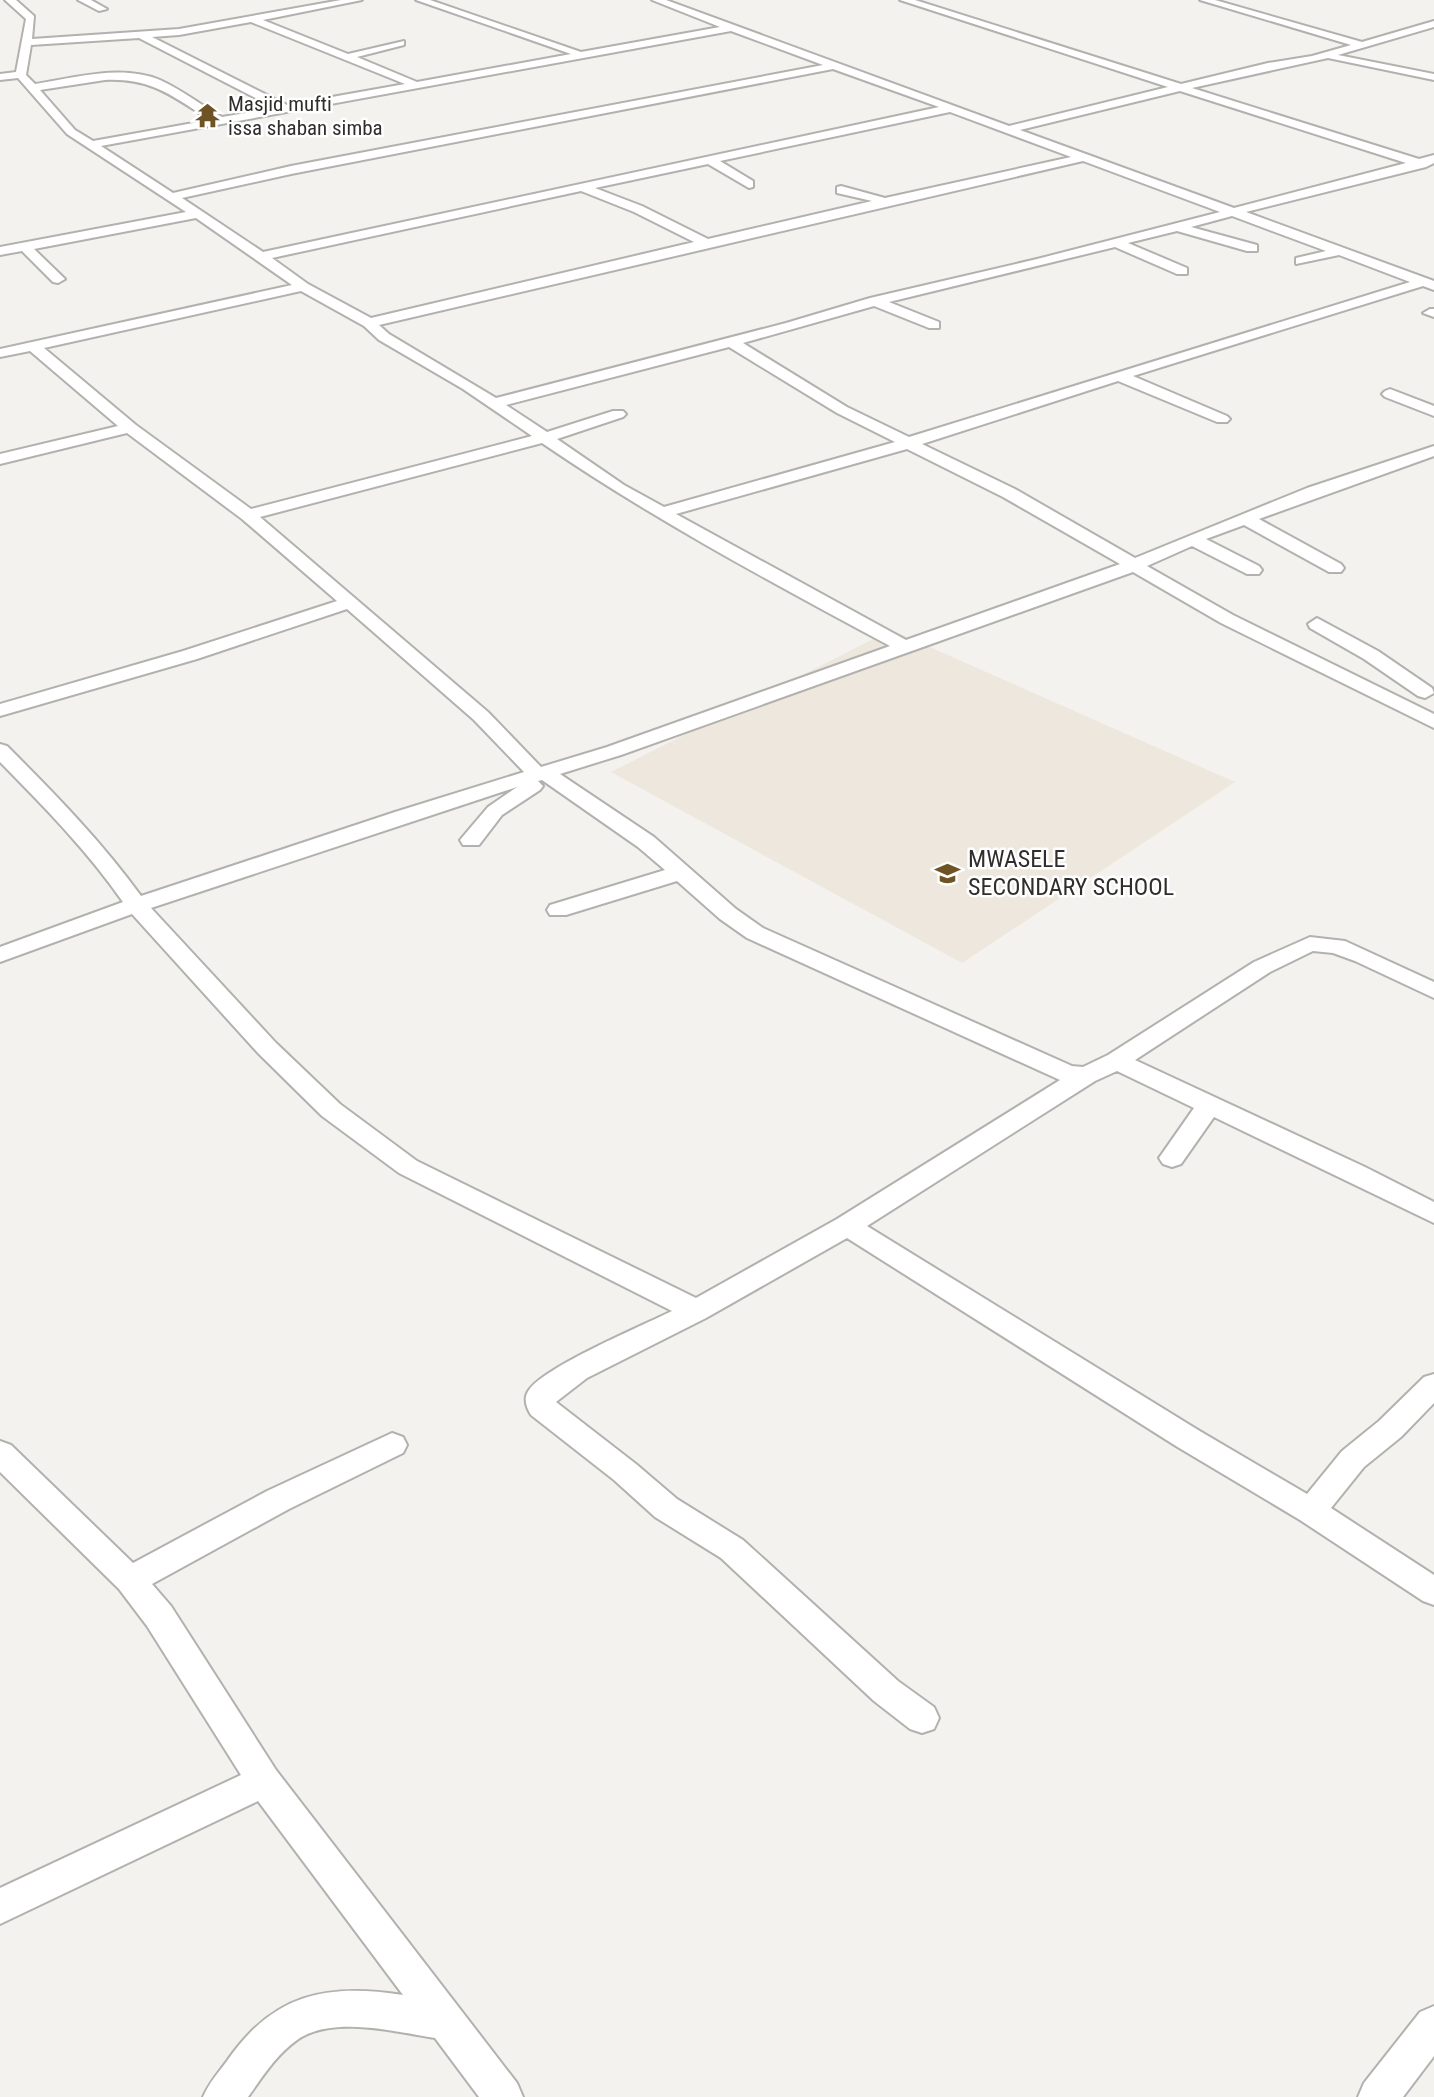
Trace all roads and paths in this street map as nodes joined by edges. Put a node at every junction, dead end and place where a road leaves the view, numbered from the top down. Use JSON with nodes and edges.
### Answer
{"nodes":[{"id":1,"x":10,"y":0,"type":"edge"},
{"id":2,"x":83,"y":0,"type":"edge"},
{"id":3,"x":357,"y":0,"type":"edge"},
{"id":4,"x":421,"y":0,"type":"edge"},
{"id":5,"x":657,"y":0,"type":"edge"},
{"id":6,"x":905,"y":0,"type":"edge"},
{"id":7,"x":1241,"y":0,"type":"edge"},
{"id":8,"x":1209,"y":1,"type":"edge"},
{"id":9,"x":102,"y":9,"type":"dead end"},
{"id":10,"x":254,"y":20,"type":"junction"},
{"id":11,"x":1431,"y":26,"type":"edge"},
{"id":12,"x":729,"y":28,"type":"junction"},
{"id":13,"x":142,"y":35,"type":"junction"},
{"id":14,"x":26,"y":42,"type":"junction"},
{"id":15,"x":400,"y":43,"type":"dead end"},
{"id":16,"x":1362,"y":45,"type":"junction"},
{"id":17,"x":580,"y":54,"type":"junction"},
{"id":18,"x":1323,"y":56,"type":"junction"},
{"id":19,"x":347,"y":57,"type":"junction"},
{"id":20,"x":834,"y":66,"type":"junction"},
{"id":21,"x":21,"y":75,"type":"junction"},
{"id":22,"x":0,"y":77,"type":"edge"},
{"id":23,"x":1434,"y":77,"type":"edge"},
{"id":24,"x":415,"y":83,"type":"junction"},
{"id":25,"x":1178,"y":87,"type":"junction"},
{"id":26,"x":33,"y":88,"type":"junction"},
{"id":27,"x":284,"y":108,"type":"junction"},
{"id":28,"x":952,"y":108,"type":"junction"},
{"id":29,"x":218,"y":120,"type":"junction"},
{"id":30,"x":1010,"y":129,"type":"junction"},
{"id":31,"x":89,"y":145,"type":"junction"},
{"id":32,"x":1086,"y":157,"type":"junction"},
{"id":33,"x":708,"y":159,"type":"junction"},
{"id":34,"x":1434,"y":159,"type":"edge"},
{"id":35,"x":1420,"y":163,"type":"junction"},
{"id":36,"x":1434,"y":167,"type":"edge"},
{"id":37,"x":750,"y":184,"type":"dead end"},
{"id":38,"x":582,"y":187,"type":"junction"},
{"id":39,"x":841,"y":190,"type":"dead end"},
{"id":40,"x":171,"y":197,"type":"junction"},
{"id":41,"x":887,"y":201,"type":"junction"},
{"id":42,"x":1234,"y":212,"type":"junction"},
{"id":43,"x":198,"y":214,"type":"junction"},
{"id":44,"x":1174,"y":226,"type":"junction"},
{"id":45,"x":1114,"y":242,"type":"junction"},
{"id":46,"x":706,"y":243,"type":"junction"},
{"id":47,"x":24,"y":246,"type":"junction"},
{"id":48,"x":1252,"y":248,"type":"dead end"},
{"id":49,"x":0,"y":251,"type":"edge"},
{"id":50,"x":1340,"y":251,"type":"junction"},
{"id":51,"x":261,"y":256,"type":"junction"},
{"id":52,"x":1301,"y":261,"type":"dead end"},
{"id":53,"x":1182,"y":271,"type":"dead end"},
{"id":54,"x":58,"y":279,"type":"dead end"},
{"id":55,"x":303,"y":287,"type":"junction"},
{"id":56,"x":1426,"y":287,"type":"edge"},
{"id":57,"x":875,"y":301,"type":"junction"},
{"id":58,"x":369,"y":323,"type":"junction"},
{"id":59,"x":934,"y":326,"type":"dead end"},
{"id":60,"x":732,"y":342,"type":"junction"},
{"id":61,"x":33,"y":346,"type":"junction"},
{"id":62,"x":0,"y":353,"type":"edge"},
{"id":63,"x":1120,"y":376,"type":"junction"},
{"id":64,"x":1390,"y":394,"type":"dead end"},
{"id":65,"x":493,"y":404,"type":"junction"},
{"id":66,"x":1434,"y":411,"type":"edge"},
{"id":67,"x":618,"y":414,"type":"dead end"},
{"id":68,"x":1222,"y":419,"type":"dead end"},
{"id":69,"x":130,"y":428,"type":"junction"},
{"id":70,"x":542,"y":438,"type":"junction"},
{"id":71,"x":908,"y":443,"type":"junction"},
{"id":72,"x":1434,"y":451,"type":"edge"},
{"id":73,"x":0,"y":459,"type":"edge"},
{"id":74,"x":661,"y":513,"type":"junction"},
{"id":75,"x":248,"y":515,"type":"junction"},
{"id":76,"x":1247,"y":519,"type":"junction"},
{"id":77,"x":1192,"y":539,"type":"junction"},
{"id":78,"x":1132,"y":566,"type":"junction"},
{"id":79,"x":1335,"y":568,"type":"dead end"},
{"id":80,"x":1253,"y":570,"type":"dead end"},
{"id":81,"x":348,"y":603,"type":"junction"},
{"id":82,"x":1317,"y":624,"type":"dead end"},
{"id":83,"x":905,"y":647,"type":"junction"},
{"id":84,"x":1430,"y":690,"type":"edge"},
{"id":85,"x":1398,"y":703,"type":"junction"},
{"id":86,"x":0,"y":710,"type":"edge"},
{"id":87,"x":1434,"y":722,"type":"edge"},
{"id":88,"x":0,"y":750,"type":"edge"},
{"id":89,"x":545,"y":776,"type":"junction"},
{"id":90,"x":471,"y":840,"type":"dead end"},
{"id":91,"x":682,"y":872,"type":"junction"},
{"id":92,"x":136,"y":905,"type":"junction"},
{"id":93,"x":558,"y":910,"type":"dead end"},
{"id":94,"x":0,"y":955,"type":"edge"},
{"id":95,"x":1434,"y":992,"type":"edge"},
{"id":96,"x":1117,"y":1060,"type":"junction"},
{"id":97,"x":1086,"y":1075,"type":"junction"},
{"id":98,"x":1210,"y":1106,"type":"junction"},
{"id":99,"x":1172,"y":1158,"type":"dead end"},
{"id":100,"x":1434,"y":1214,"type":"edge"},
{"id":101,"x":847,"y":1226,"type":"junction"},
{"id":102,"x":695,"y":1311,"type":"junction"},
{"id":103,"x":1434,"y":1385,"type":"edge"},
{"id":104,"x":392,"y":1445,"type":"dead end"},
{"id":105,"x":0,"y":1454,"type":"edge"},
{"id":106,"x":1311,"y":1511,"type":"junction"},
{"id":107,"x":131,"y":1580,"type":"junction"},
{"id":108,"x":1434,"y":1592,"type":"edge"},
{"id":109,"x":922,"y":1718,"type":"dead end"},
{"id":110,"x":264,"y":1780,"type":"junction"},
{"id":111,"x":0,"y":1907,"type":"edge"},
{"id":112,"x":446,"y":2021,"type":"junction"},
{"id":113,"x":1434,"y":2025,"type":"edge"},
{"id":114,"x":1385,"y":2095,"type":"edge"},
{"id":115,"x":223,"y":2097,"type":"edge"},
{"id":116,"x":503,"y":2097,"type":"edge"}],
"edges":[{"from":1,"to":14,"type":"street"},
{"from":2,"to":9,"type":"street"},
{"from":3,"to":10,"type":"street"},
{"from":4,"to":17,"type":"street"},
{"from":5,"to":12,"type":"street"},
{"from":6,"to":25,"type":"street"},
{"from":7,"to":8,"type":"street"},
{"from":8,"to":16,"type":"street"},
{"from":10,"to":13,"type":"street"},
{"from":10,"to":19,"type":"street"},
{"from":11,"to":16,"type":"street"},
{"from":12,"to":17,"type":"street"},
{"from":12,"to":20,"type":"street"},
{"from":13,"to":14,"type":"street"},
{"from":13,"to":27,"type":"street"},
{"from":14,"to":21,"type":"street"},
{"from":15,"to":19,"type":"street"},
{"from":16,"to":18,"type":"street"},
{"from":17,"to":24,"type":"street"},
{"from":18,"to":23,"type":"street"},
{"from":18,"to":25,"type":"street"},
{"from":19,"to":24,"type":"street"},
{"from":20,"to":28,"type":"street"},
{"from":20,"to":40,"type":"street"},
{"from":21,"to":22,"type":"street"},
{"from":21,"to":26,"type":"street"},
{"from":24,"to":27,"type":"street"},
{"from":25,"to":30,"type":"street"},
{"from":25,"to":35,"type":"street"},
{"from":26,"to":29,"type":"street"},
{"from":26,"to":31,"type":"street"},
{"from":27,"to":29,"type":"street"},
{"from":28,"to":30,"type":"street"},
{"from":28,"to":33,"type":"street"},
{"from":29,"to":31,"type":"street"},
{"from":30,"to":32,"type":"street"},
{"from":31,"to":40,"type":"street"},
{"from":32,"to":41,"type":"street"},
{"from":32,"to":42,"type":"street"},
{"from":33,"to":37,"type":"street"},
{"from":33,"to":38,"type":"street"},
{"from":34,"to":35,"type":"street"},
{"from":35,"to":36,"type":"street"},
{"from":35,"to":42,"type":"street"},
{"from":38,"to":46,"type":"street"},
{"from":38,"to":51,"type":"street"},
{"from":39,"to":41,"type":"street"},
{"from":40,"to":43,"type":"street"},
{"from":41,"to":46,"type":"street"},
{"from":42,"to":44,"type":"street"},
{"from":42,"to":50,"type":"street"},
{"from":43,"to":47,"type":"street"},
{"from":43,"to":51,"type":"street"},
{"from":44,"to":45,"type":"street"},
{"from":44,"to":48,"type":"street"},
{"from":45,"to":53,"type":"street"},
{"from":45,"to":57,"type":"street"},
{"from":46,"to":58,"type":"street"},
{"from":47,"to":49,"type":"street"},
{"from":47,"to":54,"type":"street"},
{"from":50,"to":52,"type":"street"},
{"from":50,"to":56,"type":"street"},
{"from":51,"to":55,"type":"street"},
{"from":55,"to":58,"type":"street"},
{"from":55,"to":61,"type":"street"},
{"from":56,"to":63,"type":"street"},
{"from":57,"to":59,"type":"street"},
{"from":57,"to":60,"type":"street"},
{"from":58,"to":65,"type":"street"},
{"from":60,"to":65,"type":"street"},
{"from":60,"to":71,"type":"street"},
{"from":61,"to":62,"type":"street"},
{"from":61,"to":69,"type":"street"},
{"from":63,"to":68,"type":"street"},
{"from":63,"to":71,"type":"street"},
{"from":64,"to":66,"type":"street"},
{"from":65,"to":70,"type":"street"},
{"from":67,"to":70,"type":"street"},
{"from":69,"to":73,"type":"street"},
{"from":69,"to":75,"type":"street"},
{"from":70,"to":74,"type":"street"},
{"from":70,"to":75,"type":"street"},
{"from":71,"to":74,"type":"street"},
{"from":71,"to":78,"type":"street"},
{"from":72,"to":76,"type":"street"},
{"from":74,"to":83,"type":"street"},
{"from":75,"to":81,"type":"street"},
{"from":76,"to":77,"type":"street"},
{"from":76,"to":79,"type":"street"},
{"from":77,"to":78,"type":"street"},
{"from":77,"to":80,"type":"street"},
{"from":78,"to":83,"type":"street"},
{"from":78,"to":85,"type":"street"},
{"from":81,"to":86,"type":"street"},
{"from":81,"to":89,"type":"street"},
{"from":82,"to":84,"type":"street"},
{"from":83,"to":89,"type":"street"},
{"from":84,"to":85,"type":"street"},
{"from":85,"to":87,"type":"street"},
{"from":88,"to":92,"type":"street"},
{"from":89,"to":90,"type":"street"},
{"from":89,"to":91,"type":"street"},
{"from":89,"to":92,"type":"street"},
{"from":91,"to":93,"type":"street"},
{"from":91,"to":97,"type":"street"},
{"from":92,"to":94,"type":"street"},
{"from":92,"to":102,"type":"street"},
{"from":95,"to":96,"type":"street"},
{"from":96,"to":97,"type":"street"},
{"from":96,"to":98,"type":"street"},
{"from":97,"to":101,"type":"street"},
{"from":98,"to":99,"type":"street"},
{"from":98,"to":100,"type":"street"},
{"from":101,"to":102,"type":"street"},
{"from":101,"to":106,"type":"street"},
{"from":102,"to":109,"type":"street"},
{"from":103,"to":106,"type":"street"},
{"from":104,"to":107,"type":"street"},
{"from":105,"to":107,"type":"street"},
{"from":106,"to":108,"type":"street"},
{"from":107,"to":110,"type":"street"},
{"from":110,"to":111,"type":"street"},
{"from":110,"to":112,"type":"street"},
{"from":112,"to":115,"type":"street"},
{"from":112,"to":116,"type":"street"},
{"from":113,"to":114,"type":"street"}]}
